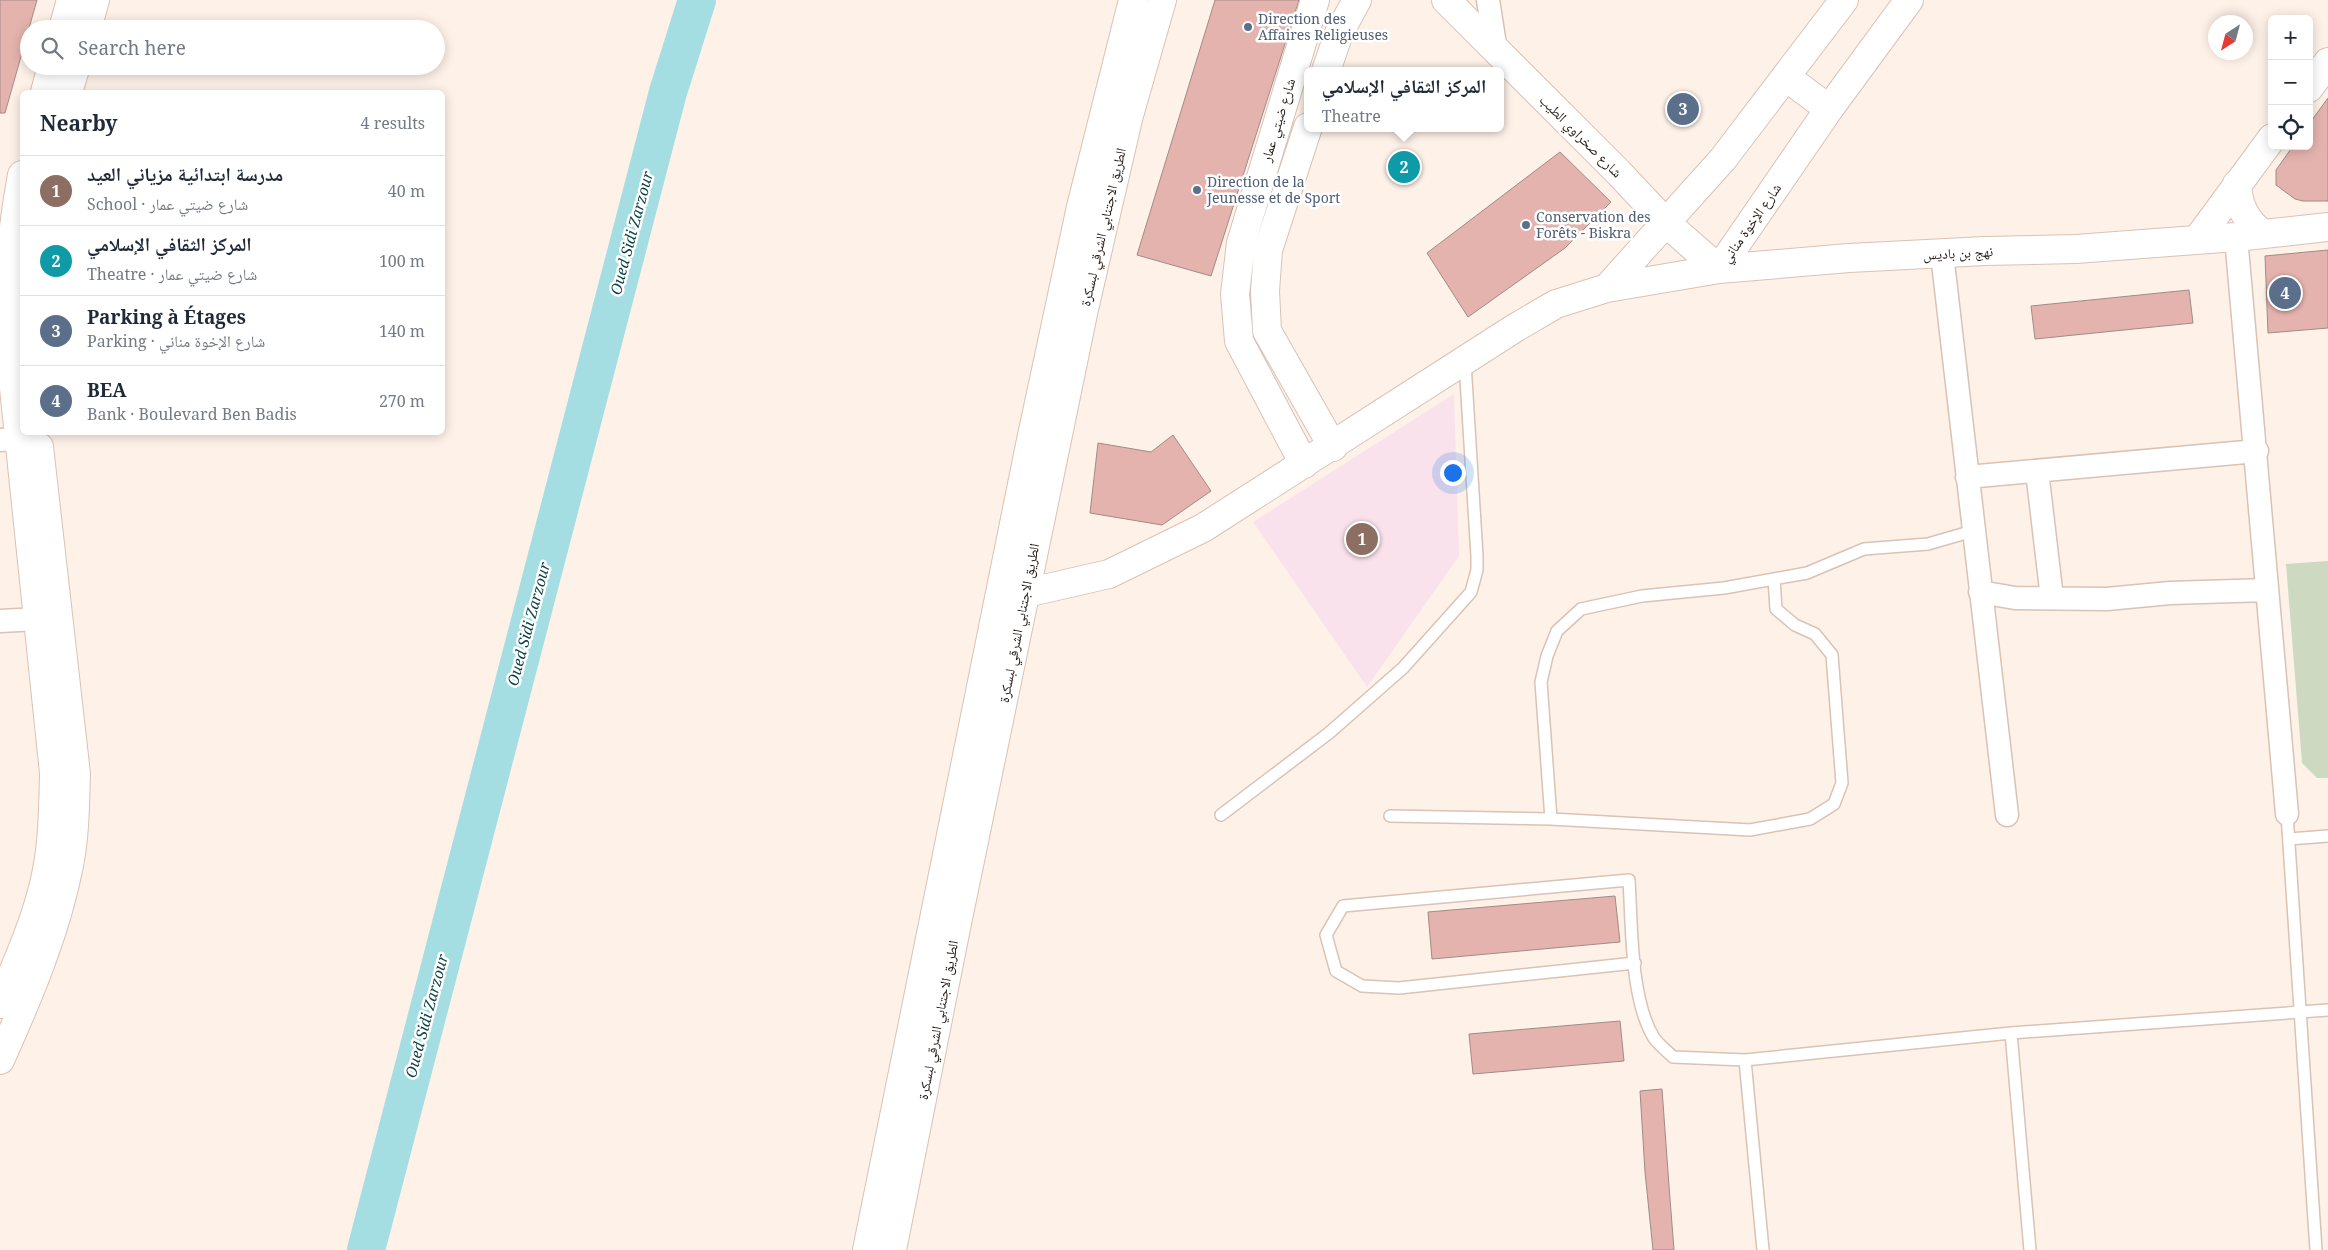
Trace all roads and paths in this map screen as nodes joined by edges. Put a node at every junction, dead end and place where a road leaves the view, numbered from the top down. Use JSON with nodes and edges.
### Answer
{"nodes":[{"id":1,"x":71,"y":0,"type":"edge"},
{"id":2,"x":95,"y":0,"type":"edge"},
{"id":3,"x":1133,"y":0,"type":"edge"},
{"id":4,"x":1162,"y":0,"type":"edge"},
{"id":5,"x":1315,"y":0,"type":"edge"},
{"id":6,"x":1357,"y":0,"type":"edge"},
{"id":7,"x":1446,"y":0,"type":"edge"},
{"id":8,"x":1488,"y":0,"type":"edge"},
{"id":9,"x":1844,"y":0,"type":"edge"},
{"id":10,"x":1909,"y":0,"type":"edge"},
{"id":11,"x":65,"y":20,"type":"edge"},
{"id":12,"x":89,"y":20,"type":"edge"},
{"id":13,"x":1496,"y":51,"type":"junction"},
{"id":14,"x":2328,"y":62,"type":"edge"},
{"id":15,"x":1327,"y":67,"type":"edge"},
{"id":16,"x":50,"y":75,"type":"edge"},
{"id":17,"x":73,"y":75,"type":"edge"},
{"id":18,"x":1786,"y":77,"type":"junction"},
{"id":19,"x":2313,"y":83,"type":"edge"},
{"id":20,"x":46,"y":90,"type":"edge"},
{"id":21,"x":69,"y":90,"type":"edge"},
{"id":22,"x":1829,"y":109,"type":"junction"},
{"id":23,"x":1306,"y":132,"type":"edge"},
{"id":24,"x":2268,"y":143,"type":"edge"},
{"id":25,"x":2237,"y":184,"type":"junction"},
{"id":26,"x":20,"y":186,"type":"edge"},
{"id":27,"x":1666,"y":223,"type":"junction"},
{"id":28,"x":2328,"y":227,"type":"edge"},
{"id":29,"x":2264,"y":234,"type":"junction"},
{"id":30,"x":2236,"y":237,"type":"junction"},
{"id":31,"x":2197,"y":240,"type":"junction"},
{"id":32,"x":1241,"y":243,"type":"junction"},
{"id":33,"x":1268,"y":250,"type":"junction"},
{"id":34,"x":11,"y":251,"type":"edge"},
{"id":35,"x":1942,"y":254,"type":"junction"},
{"id":36,"x":1719,"y":269,"type":"junction"},
{"id":37,"x":1608,"y":288,"type":"junction"},
{"id":38,"x":1465,"y":361,"type":"junction"},
{"id":39,"x":20,"y":405,"type":"edge"},
{"id":40,"x":24,"y":437,"type":"edge"},
{"id":41,"x":1333,"y":447,"type":"junction"},
{"id":42,"x":2257,"y":451,"type":"junction"},
{"id":43,"x":1304,"y":464,"type":"junction"},
{"id":44,"x":2037,"y":470,"type":"junction"},
{"id":45,"x":1967,"y":477,"type":"junction"},
{"id":46,"x":1973,"y":531,"type":"junction"},
{"id":47,"x":1774,"y":579,"type":"junction"},
{"id":48,"x":2267,"y":590,"type":"junction"},
{"id":49,"x":1980,"y":592,"type":"junction"},
{"id":50,"x":1026,"y":593,"type":"junction"},
{"id":51,"x":2052,"y":598,"type":"junction"},
{"id":52,"x":38,"y":619,"type":"junction"},
{"id":53,"x":0,"y":621,"type":"edge"},
{"id":54,"x":2287,"y":814,"type":"joint"},
{"id":55,"x":1221,"y":815,"type":"dead end"},
{"id":56,"x":2007,"y":815,"type":"dead end"},
{"id":57,"x":1390,"y":816,"type":"dead end"},
{"id":58,"x":1551,"y":819,"type":"junction"},
{"id":59,"x":2328,"y":836,"type":"edge"},
{"id":60,"x":2288,"y":839,"type":"junction"},
{"id":61,"x":1635,"y":963,"type":"junction"},
{"id":62,"x":0,"y":1004,"type":"edge"},
{"id":63,"x":2328,"y":1010,"type":"edge"},
{"id":64,"x":2301,"y":1012,"type":"junction"},
{"id":65,"x":2011,"y":1033,"type":"junction"},
{"id":66,"x":0,"y":1060,"type":"edge"},
{"id":67,"x":1745,"y":1060,"type":"junction"},
{"id":68,"x":867,"y":1250,"type":"edge"},
{"id":69,"x":892,"y":1250,"type":"edge"},
{"id":70,"x":1763,"y":1250,"type":"edge"},
{"id":71,"x":2030,"y":1250,"type":"edge"},
{"id":72,"x":2316,"y":1250,"type":"edge"}],
"edges":[{"from":1,"to":11,"type":"main road"},
{"from":2,"to":12,"type":"main road"},
{"from":3,"to":68,"type":"main road","name":"الطريق الاجتنابي الشرقي لبسكرة"},
{"from":4,"to":50,"type":"main road","name":"الطريق الاجتنابي الشرقي لبسكرة"},
{"from":5,"to":32,"type":"main road","name":"شارع ضيتي عمار"},
{"from":6,"to":15,"type":"main road"},
{"from":7,"to":13,"type":"main road","name":"شارع صخراوي الطيب"},
{"from":8,"to":13,"type":"street"},
{"from":9,"to":18,"type":"main road"},
{"from":10,"to":22,"type":"main road","name":"شارع الإخوة مناني"},
{"from":13,"to":27,"type":"main road","name":"شارع صخراوي الطيب"},
{"from":14,"to":19,"type":"main road"},
{"from":16,"to":20,"type":"main road"},
{"from":17,"to":21,"type":"main road"},
{"from":18,"to":22,"type":"main road"},
{"from":18,"to":27,"type":"main road"},
{"from":22,"to":36,"type":"main road","name":"شارع الإخوة مناني"},
{"from":23,"to":33,"type":"main road"},
{"from":24,"to":25,"type":"main road"},
{"from":25,"to":29,"type":"main road"},
{"from":25,"to":31,"type":"main road"},
{"from":26,"to":34,"type":"main road"},
{"from":27,"to":36,"type":"main road","name":"شارع صخراوي الطيب"},
{"from":27,"to":37,"type":"main road"},
{"from":28,"to":29,"type":"main road","name":"نهج بن باديس"},
{"from":29,"to":30,"type":"main road","name":"نهج بن باديس"},
{"from":30,"to":31,"type":"main road","name":"نهج بن باديس"},
{"from":30,"to":42,"type":"street"},
{"from":31,"to":35,"type":"main road","name":"نهج بن باديس"},
{"from":32,"to":33,"type":"main road"},
{"from":32,"to":43,"type":"main road","name":"شارع ضيتي عمار"},
{"from":33,"to":41,"type":"main road"},
{"from":34,"to":39,"type":"main road"},
{"from":35,"to":36,"type":"main road","name":"نهج بن باديس"},
{"from":35,"to":45,"type":"street"},
{"from":36,"to":37,"type":"main road","name":"شارع الإخوة مناني"},
{"from":37,"to":38,"type":"main road","name":"شارع الإخوة مناني"},
{"from":38,"to":41,"type":"main road","name":"شارع الإخوة مناني"},
{"from":38,"to":55,"type":"lane"},
{"from":40,"to":52,"type":"main road"},
{"from":40,"to":66,"type":"main road"},
{"from":41,"to":43,"type":"main road","name":"شارع الإخوة مناني"},
{"from":42,"to":44,"type":"street"},
{"from":42,"to":48,"type":"street"},
{"from":43,"to":50,"type":"main road","name":"شارع الإخوة مناني"},
{"from":44,"to":45,"type":"street"},
{"from":44,"to":51,"type":"street"},
{"from":45,"to":46,"type":"street"},
{"from":46,"to":47,"type":"lane"},
{"from":46,"to":49,"type":"street"},
{"from":47,"to":58,"type":"lane"},
{"from":47,"to":58,"type":"lane"},
{"from":48,"to":51,"type":"street"},
{"from":48,"to":54,"type":"street"},
{"from":49,"to":51,"type":"street"},
{"from":49,"to":56,"type":"street"},
{"from":50,"to":69,"type":"main road","name":"الطريق الاجتنابي الشرقي لبسكرة"},
{"from":52,"to":53,"type":"street"},
{"from":52,"to":62,"type":"main road"},
{"from":54,"to":60,"type":"lane"},
{"from":57,"to":58,"type":"lane"},
{"from":59,"to":60,"type":"lane"},
{"from":60,"to":64,"type":"lane"},
{"from":61,"to":61,"type":"lane"},
{"from":61,"to":67,"type":"lane"},
{"from":63,"to":64,"type":"lane"},
{"from":64,"to":65,"type":"lane"},
{"from":64,"to":72,"type":"lane"},
{"from":65,"to":67,"type":"lane"},
{"from":65,"to":71,"type":"lane"},
{"from":67,"to":70,"type":"lane"}]}
